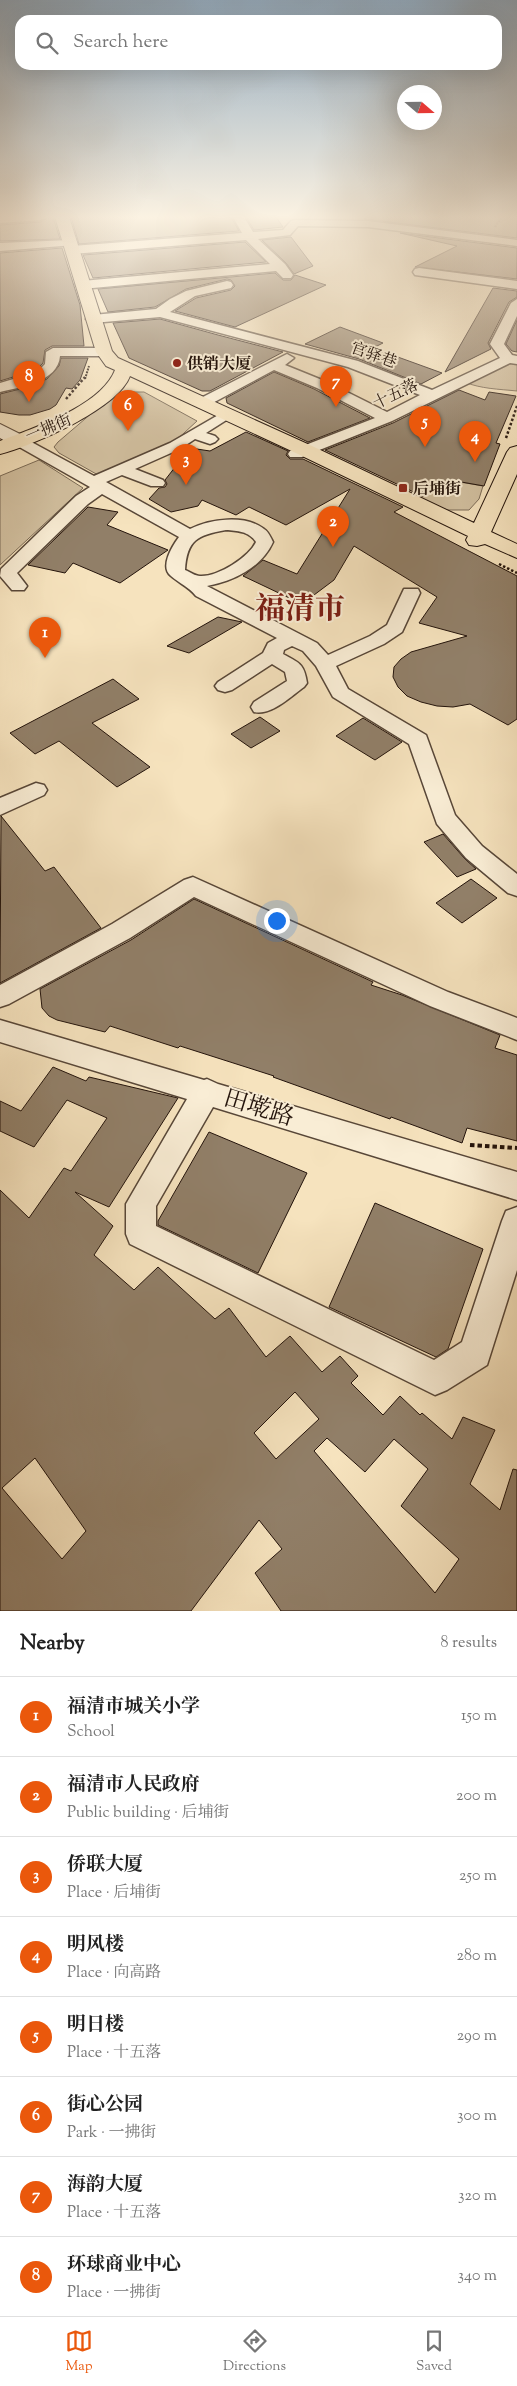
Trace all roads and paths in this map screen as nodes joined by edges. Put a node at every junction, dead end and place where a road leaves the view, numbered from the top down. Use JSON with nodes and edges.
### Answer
{"nodes":[{"id":1,"x":84,"y":292,"type":"edge"},
{"id":2,"x":195,"y":292,"type":"edge"},
{"id":3,"x":517,"y":303,"type":"edge"},
{"id":4,"x":160,"y":313,"type":"junction"},
{"id":5,"x":93,"y":319,"type":"junction"},
{"id":6,"x":304,"y":350,"type":"junction"},
{"id":7,"x":104,"y":352,"type":"junction"},
{"id":8,"x":512,"y":360,"type":"edge"},
{"id":9,"x":274,"y":365,"type":"junction"},
{"id":10,"x":125,"y":375,"type":"junction"},
{"id":11,"x":0,"y":388,"type":"edge"},
{"id":12,"x":432,"y":395,"type":"junction"},
{"id":13,"x":202,"y":403,"type":"junction"},
{"id":14,"x":517,"y":406,"type":"edge"},
{"id":15,"x":387,"y":418,"type":"junction"},
{"id":16,"x":220,"y":419,"type":"junction"},
{"id":17,"x":0,"y":430,"type":"edge"},
{"id":18,"x":193,"y":434,"type":"junction"},
{"id":19,"x":210,"y":439,"type":"dead end"},
{"id":20,"x":19,"y":441,"type":"junction"},
{"id":21,"x":511,"y":447,"type":"edge"},
{"id":22,"x":0,"y":448,"type":"edge"},
{"id":23,"x":301,"y":452,"type":"junction"},
{"id":24,"x":122,"y":470,"type":"junction"},
{"id":25,"x":157,"y":483,"type":"dead end"},
{"id":26,"x":97,"y":485,"type":"junction"},
{"id":27,"x":510,"y":486,"type":"edge"},
{"id":28,"x":418,"y":504,"type":"junction"},
{"id":29,"x":190,"y":536,"type":"junction"},
{"id":30,"x":487,"y":544,"type":"junction"},
{"id":31,"x":517,"y":552,"type":"edge"},
{"id":32,"x":517,"y":561,"type":"edge"},
{"id":33,"x":517,"y":573,"type":"edge"},
{"id":34,"x":194,"y":582,"type":"junction"},
{"id":35,"x":18,"y":586,"type":"dead end"},
{"id":36,"x":411,"y":594,"type":"dead end"},
{"id":37,"x":292,"y":638,"type":"junction"},
{"id":38,"x":272,"y":656,"type":"junction"},
{"id":39,"x":325,"y":664,"type":"junction"},
{"id":40,"x":225,"y":686,"type":"dead end"},
{"id":41,"x":261,"y":707,"type":"dead end"},
{"id":42,"x":36,"y":790,"type":"dead end"},
{"id":43,"x":0,"y":807,"type":"edge"},
{"id":44,"x":517,"y":887,"type":"edge"},
{"id":45,"x":0,"y":997,"type":"edge"},
{"id":46,"x":517,"y":1029,"type":"edge"},
{"id":47,"x":0,"y":1031,"type":"edge"},
{"id":48,"x":207,"y":1092,"type":"junction"},
{"id":49,"x":517,"y":1186,"type":"edge"},
{"id":50,"x":517,"y":1221,"type":"edge"}],
"edges":[{"from":1,"to":5,"type":"main road"},
{"from":2,"to":4,"type":"street"},
{"from":3,"to":8,"type":"street"},
{"from":4,"to":5,"type":"street"},
{"from":4,"to":6,"type":"street","name":"官驿巷"},
{"from":5,"to":7,"type":"main road"},
{"from":6,"to":9,"type":"street"},
{"from":6,"to":12,"type":"street","name":"官驿巷"},
{"from":7,"to":10,"type":"main road"},
{"from":7,"to":11,"type":"street"},
{"from":8,"to":12,"type":"street","name":"十五落"},
{"from":9,"to":13,"type":"street"},
{"from":9,"to":15,"type":"street"},
{"from":10,"to":13,"type":"main road"},
{"from":10,"to":16,"type":"main road"},
{"from":10,"to":20,"type":"main road","name":"一拂街"},
{"from":12,"to":15,"type":"street","name":"十五落"},
{"from":13,"to":23,"type":"main road"},
{"from":14,"to":21,"type":"path"},
{"from":15,"to":23,"type":"street","name":"十五落"},
{"from":16,"to":18,"type":"street"},
{"from":16,"to":23,"type":"main road"},
{"from":17,"to":20,"type":"street"},
{"from":18,"to":19,"type":"street"},
{"from":18,"to":24,"type":"street"},
{"from":20,"to":22,"type":"main road","name":"一拂街"},
{"from":20,"to":26,"type":"street"},
{"from":21,"to":27,"type":"main road"},
{"from":23,"to":28,"type":"main road"},
{"from":23,"to":30,"type":"main road"},
{"from":24,"to":25,"type":"street"},
{"from":24,"to":26,"type":"street"},
{"from":26,"to":29,"type":"street"},
{"from":26,"to":35,"type":"street"},
{"from":27,"to":28,"type":"main road"},
{"from":27,"to":30,"type":"main road"},
{"from":28,"to":30,"type":"main road"},
{"from":29,"to":34,"type":"street"},
{"from":29,"to":34,"type":"street"},
{"from":30,"to":31,"type":"main road"},
{"from":30,"to":32,"type":"main road"},
{"from":30,"to":33,"type":"path"},
{"from":34,"to":37,"type":"street"},
{"from":36,"to":39,"type":"street"},
{"from":37,"to":38,"type":"street"},
{"from":37,"to":39,"type":"street"},
{"from":38,"to":40,"type":"street"},
{"from":38,"to":41,"type":"street"},
{"from":39,"to":44,"type":"street"},
{"from":42,"to":43,"type":"street"},
{"from":45,"to":46,"type":"street"},
{"from":47,"to":48,"type":"street","name":"田墘路"},
{"from":48,"to":49,"type":"street","name":"田墘路"},
{"from":48,"to":50,"type":"street"}]}
